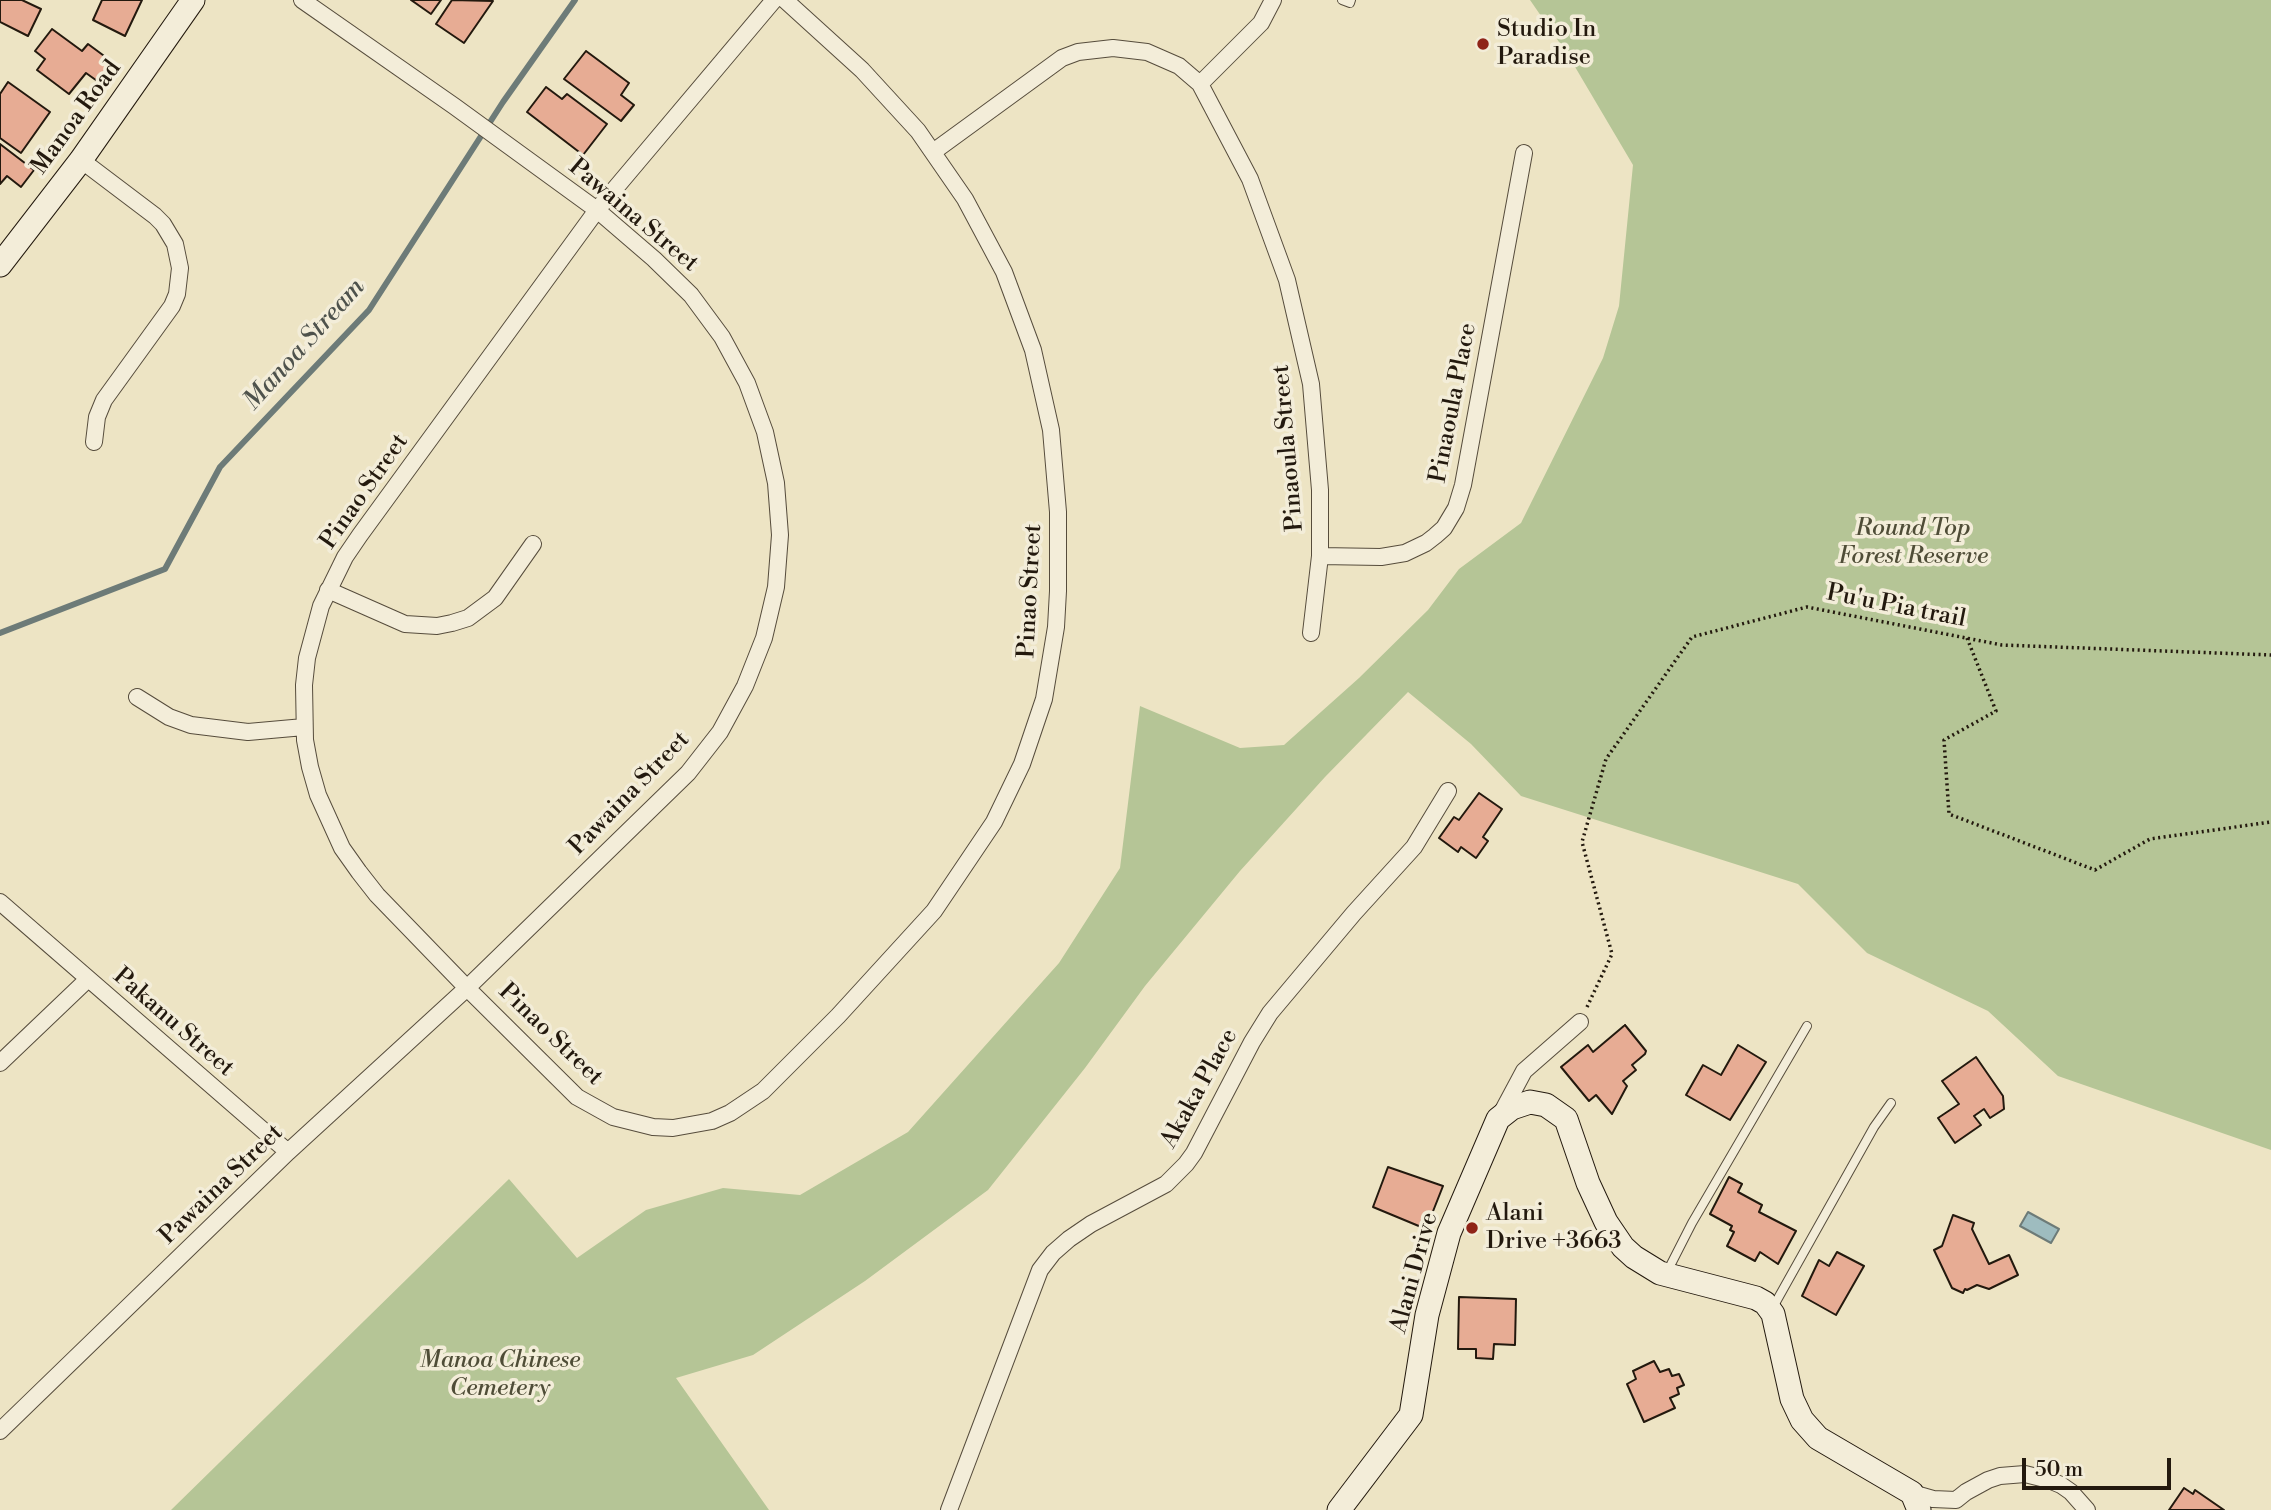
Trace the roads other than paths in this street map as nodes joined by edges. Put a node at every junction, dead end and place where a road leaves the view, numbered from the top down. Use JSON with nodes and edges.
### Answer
{"nodes":[{"id":1,"x":193,"y":0,"type":"edge"},
{"id":2,"x":302,"y":0,"type":"edge"},
{"id":3,"x":774,"y":0,"type":"edge"},
{"id":4,"x":785,"y":0,"type":"edge"},
{"id":5,"x":1273,"y":0,"type":"edge"},
{"id":6,"x":1342,"y":0,"type":"edge"},
{"id":7,"x":1352,"y":0,"type":"edge"},
{"id":8,"x":1200,"y":84,"type":"junction"},
{"id":9,"x":933,"y":152,"type":"junction"},
{"id":10,"x":1524,"y":153,"type":"dead end"},
{"id":11,"x":81,"y":160,"type":"junction"},
{"id":12,"x":597,"y":210,"type":"junction"},
{"id":13,"x":0,"y":265,"type":"edge"},
{"id":14,"x":94,"y":442,"type":"dead end"},
{"id":15,"x":533,"y":544,"type":"dead end"},
{"id":16,"x":1320,"y":556,"type":"junction"},
{"id":17,"x":328,"y":590,"type":"junction"},
{"id":18,"x":1311,"y":633,"type":"dead end"},
{"id":19,"x":137,"y":697,"type":"dead end"},
{"id":20,"x":304,"y":727,"type":"junction"},
{"id":21,"x":1448,"y":792,"type":"dead end"},
{"id":22,"x":0,"y":902,"type":"edge"},
{"id":23,"x":87,"y":980,"type":"junction"},
{"id":24,"x":467,"y":988,"type":"junction"},
{"id":25,"x":1580,"y":1022,"type":"road end"},
{"id":26,"x":1807,"y":1026,"type":"dead end"},
{"id":27,"x":0,"y":1063,"type":"edge"},
{"id":28,"x":1891,"y":1103,"type":"dead end"},
{"id":29,"x":1499,"y":1119,"type":"junction"},
{"id":30,"x":288,"y":1152,"type":"junction"},
{"id":31,"x":1666,"y":1274,"type":"junction"},
{"id":32,"x":1772,"y":1311,"type":"junction"},
{"id":33,"x":0,"y":1431,"type":"edge"},
{"id":34,"x":1915,"y":1502,"type":"edge"},
{"id":35,"x":949,"y":1510,"type":"edge"},
{"id":36,"x":1339,"y":1510,"type":"edge"},
{"id":37,"x":2087,"y":1510,"type":"edge"}],
"edges":[{"from":1,"to":11,"type":"street","name":"Manoa Road"},
{"from":2,"to":12,"type":"street","name":"Pawaina Street"},
{"from":3,"to":12,"type":"street","name":"Pinao Street"},
{"from":4,"to":9,"type":"street","name":"Pinao Street"},
{"from":5,"to":8,"type":"street"},
{"from":6,"to":7,"type":"lane"},
{"from":8,"to":9,"type":"street","name":"Pinaoula Street"},
{"from":8,"to":16,"type":"street","name":"Pinaoula Street"},
{"from":9,"to":24,"type":"street","name":"Pinao Street"},
{"from":10,"to":16,"type":"street","name":"Pinaoula Place"},
{"from":11,"to":13,"type":"street","name":"Manoa Road"},
{"from":11,"to":14,"type":"street"},
{"from":12,"to":17,"type":"street","name":"Pinao Street"},
{"from":12,"to":24,"type":"street","name":"Pawaina Street"},
{"from":15,"to":17,"type":"street"},
{"from":16,"to":18,"type":"street","name":"Pinaoula Street"},
{"from":17,"to":20,"type":"street","name":"Pinao Street"},
{"from":19,"to":20,"type":"street"},
{"from":20,"to":24,"type":"street","name":"Pinao Street"},
{"from":21,"to":35,"type":"street","name":"Akaka Place"},
{"from":22,"to":23,"type":"street"},
{"from":23,"to":27,"type":"street","name":"Pakanu Street"},
{"from":23,"to":30,"type":"street","name":"Pakanu Street"},
{"from":24,"to":30,"type":"street","name":"Pawaina Street"},
{"from":25,"to":29,"type":"street","name":"Alani Drive"},
{"from":26,"to":31,"type":"lane"},
{"from":28,"to":32,"type":"lane"},
{"from":29,"to":31,"type":"street"},
{"from":29,"to":36,"type":"street","name":"Alani Drive"},
{"from":30,"to":33,"type":"street","name":"Pawaina Street"},
{"from":31,"to":32,"type":"street"},
{"from":32,"to":34,"type":"street"},
{"from":34,"to":37,"type":"street"}]}
